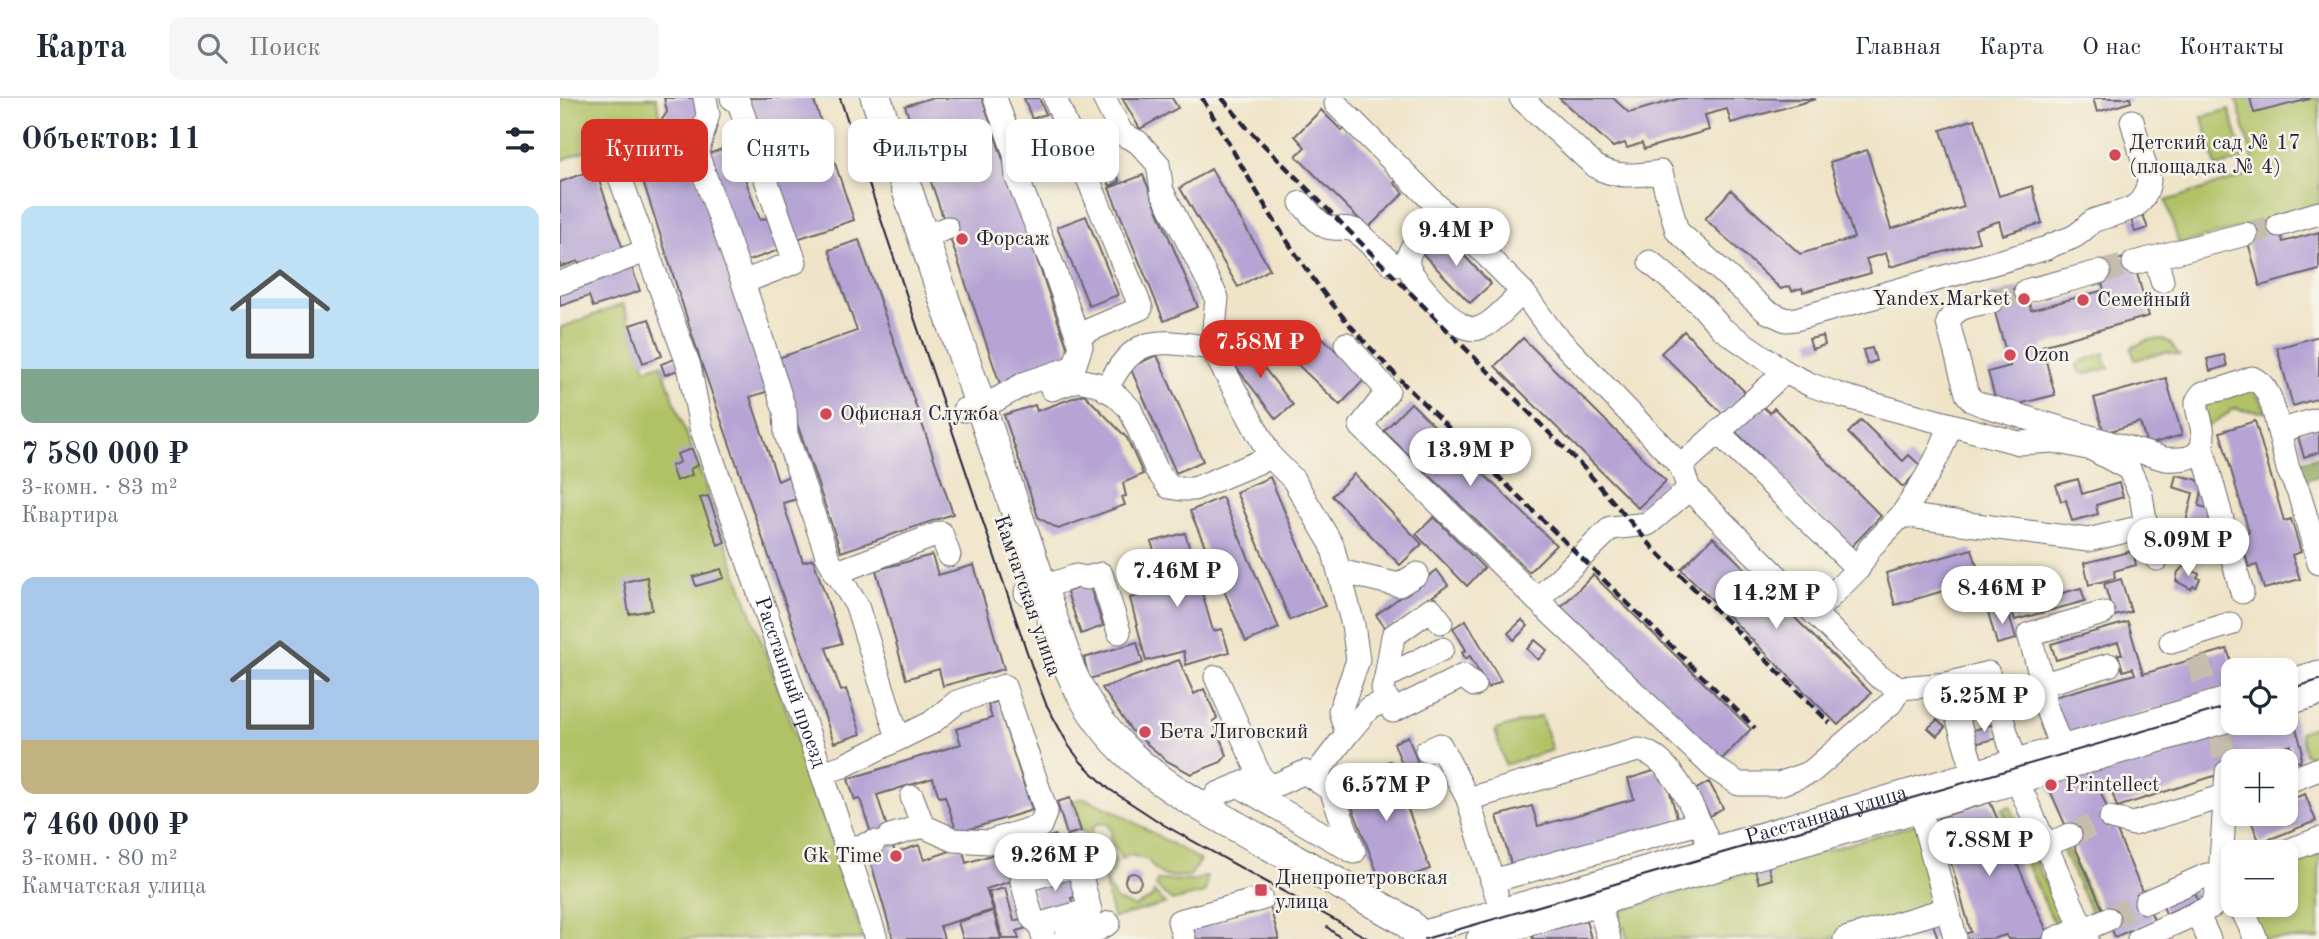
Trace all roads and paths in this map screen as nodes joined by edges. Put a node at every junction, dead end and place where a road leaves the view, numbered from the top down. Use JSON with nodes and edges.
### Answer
{"nodes":[{"id":1,"x":705,"y":98,"type":"edge"},
{"id":2,"x":732,"y":98,"type":"edge"},
{"id":3,"x":863,"y":98,"type":"edge"},
{"id":4,"x":995,"y":98,"type":"edge"},
{"id":5,"x":1055,"y":98,"type":"edge"},
{"id":6,"x":1104,"y":98,"type":"edge"},
{"id":7,"x":1521,"y":98,"type":"edge"},
{"id":8,"x":1336,"y":104,"type":"dead end"},
{"id":9,"x":1064,"y":119,"type":"edge"},
{"id":10,"x":2132,"y":121,"type":"dead end"},
{"id":11,"x":1006,"y":129,"type":"edge"},
{"id":12,"x":622,"y":182,"type":"edge"},
{"id":13,"x":1019,"y":182,"type":"edge"},
{"id":14,"x":1089,"y":182,"type":"edge"},
{"id":15,"x":1301,"y":203,"type":"dead end"},
{"id":16,"x":2319,"y":213,"type":"edge"},
{"id":17,"x":1446,"y":214,"type":"junction"},
{"id":18,"x":2278,"y":225,"type":"tunnel mouth"},
{"id":19,"x":2246,"y":234,"type":"tunnel mouth"},
{"id":20,"x":646,"y":251,"type":"junction"},
{"id":21,"x":1650,"y":262,"type":"dead end"},
{"id":22,"x":1407,"y":264,"type":"junction"},
{"id":23,"x":2099,"y":272,"type":"tunnel mouth"},
{"id":24,"x":2162,"y":281,"type":"dead end"},
{"id":25,"x":743,"y":282,"type":"junction"},
{"id":26,"x":560,"y":283,"type":"edge"},
{"id":27,"x":2026,"y":291,"type":"tunnel mouth"},
{"id":28,"x":1523,"y":292,"type":"junction"},
{"id":29,"x":1992,"y":300,"type":"tunnel mouth"},
{"id":30,"x":1078,"y":335,"type":"junction"},
{"id":31,"x":1346,"y":344,"type":"dead end"},
{"id":32,"x":1212,"y":348,"type":"junction"},
{"id":33,"x":1785,"y":372,"type":"junction"},
{"id":34,"x":1106,"y":390,"type":"junction"},
{"id":35,"x":979,"y":406,"type":"junction"},
{"id":36,"x":2319,"y":419,"type":"edge"},
{"id":37,"x":1950,"y":425,"type":"junction"},
{"id":38,"x":2279,"y":431,"type":"junction"},
{"id":39,"x":1718,"y":432,"type":"junction"},
{"id":40,"x":2202,"y":447,"type":"junction"},
{"id":41,"x":1271,"y":457,"type":"junction"},
{"id":42,"x":1681,"y":466,"type":"junction"},
{"id":43,"x":1689,"y":489,"type":"junction"},
{"id":44,"x":1902,"y":514,"type":"junction"},
{"id":45,"x":2146,"y":526,"type":"junction"},
{"id":46,"x":949,"y":555,"type":"dead end"},
{"id":47,"x":2157,"y":559,"type":"dead end"},
{"id":48,"x":2319,"y":563,"type":"edge"},
{"id":49,"x":1858,"y":569,"type":"junction"},
{"id":50,"x":1339,"y":570,"type":"junction"},
{"id":51,"x":835,"y":573,"type":"junction"},
{"id":52,"x":1417,"y":574,"type":"dead end"},
{"id":53,"x":1034,"y":591,"type":"junction"},
{"id":54,"x":2242,"y":592,"type":"dead end"},
{"id":55,"x":1537,"y":600,"type":"junction"},
{"id":56,"x":1814,"y":613,"type":"junction"},
{"id":57,"x":2103,"y":613,"type":"dead end"},
{"id":58,"x":1441,"y":622,"type":"dead end"},
{"id":59,"x":2230,"y":624,"type":"dead end"},
{"id":60,"x":1119,"y":632,"type":"dead end"},
{"id":61,"x":2186,"y":645,"type":"dead end"},
{"id":62,"x":1442,"y":649,"type":"dead end"},
{"id":63,"x":2109,"y":665,"type":"dead end"},
{"id":64,"x":1216,"y":677,"type":"dead end"},
{"id":65,"x":1387,"y":677,"type":"junction"},
{"id":66,"x":2319,"y":679,"type":"edge"},
{"id":67,"x":2298,"y":681,"type":"edge"},
{"id":68,"x":1947,"y":684,"type":"junction"},
{"id":69,"x":2043,"y":684,"type":"junction"},
{"id":70,"x":1474,"y":685,"type":"dead end"},
{"id":71,"x":1900,"y":688,"type":"junction"},
{"id":72,"x":2298,"y":698,"type":"edge"},
{"id":73,"x":1377,"y":705,"type":"junction"},
{"id":74,"x":2218,"y":715,"type":"edge"},
{"id":75,"x":1347,"y":734,"type":"junction"},
{"id":76,"x":898,"y":738,"type":"junction"},
{"id":77,"x":2061,"y":747,"type":"junction"},
{"id":78,"x":1427,"y":751,"type":"dead end"},
{"id":79,"x":2014,"y":769,"type":"junction"},
{"id":80,"x":822,"y":773,"type":"junction"},
{"id":81,"x":1974,"y":773,"type":"junction"},
{"id":82,"x":2318,"y":773,"type":"edge"},
{"id":83,"x":1260,"y":775,"type":"junction"},
{"id":84,"x":1313,"y":778,"type":"junction"},
{"id":85,"x":2298,"y":779,"type":"edge"},
{"id":86,"x":1238,"y":785,"type":"junction"},
{"id":87,"x":912,"y":797,"type":"dead end"},
{"id":88,"x":2221,"y":797,"type":"edge"},
{"id":89,"x":1468,"y":799,"type":"junction"},
{"id":90,"x":1918,"y":800,"type":"junction"},
{"id":91,"x":1208,"y":810,"type":"junction"},
{"id":92,"x":2111,"y":818,"type":"tunnel mouth"},
{"id":93,"x":1699,"y":823,"type":"junction"},
{"id":94,"x":923,"y":826,"type":"junction"},
{"id":95,"x":2070,"y":835,"type":"tunnel mouth"},
{"id":96,"x":2319,"y":839,"type":"edge"},
{"id":97,"x":2045,"y":845,"type":"junction"},
{"id":98,"x":2298,"y":847,"type":"edge"},
{"id":99,"x":1711,"y":849,"type":"junction"},
{"id":100,"x":848,"y":850,"type":"junction"},
{"id":101,"x":2221,"y":874,"type":"edge"},
{"id":102,"x":1492,"y":881,"type":"junction"},
{"id":103,"x":1596,"y":894,"type":"junction"},
{"id":104,"x":1261,"y":899,"type":"dead end"},
{"id":105,"x":2146,"y":902,"type":"tunnel mouth"},
{"id":106,"x":2221,"y":902,"type":"edge"},
{"id":107,"x":1947,"y":909,"type":"junction"},
{"id":108,"x":1501,"y":910,"type":"junction"},
{"id":109,"x":2197,"y":914,"type":"junction"},
{"id":110,"x":2246,"y":917,"type":"edge"},
{"id":111,"x":2108,"y":919,"type":"tunnel mouth"},
{"id":112,"x":1109,"y":923,"type":"dead end"},
{"id":113,"x":2084,"y":932,"type":"edge"},
{"id":114,"x":2170,"y":933,"type":"edge"},
{"id":115,"x":1955,"y":937,"type":"dead end"},
{"id":116,"x":1414,"y":938,"type":"edge"},
{"id":117,"x":876,"y":939,"type":"edge"},
{"id":118,"x":1065,"y":939,"type":"edge"},
{"id":119,"x":1184,"y":939,"type":"edge"},
{"id":120,"x":1478,"y":939,"type":"edge"},
{"id":121,"x":1609,"y":939,"type":"edge"},
{"id":122,"x":1845,"y":939,"type":"edge"},
{"id":123,"x":2055,"y":939,"type":"edge"},
{"id":124,"x":2139,"y":939,"type":"edge"},
{"id":125,"x":2209,"y":939,"type":"edge"},
{"id":126,"x":2256,"y":939,"type":"edge"}],
"edges":[{"from":1,"to":25,"type":"street"},
{"from":2,"to":25,"type":"street"},
{"from":3,"to":35,"type":"main road","name":"Камчатская улица"},
{"from":3,"to":35,"type":"main road","name":"Камчатская улица"},
{"from":4,"to":11,"type":"street"},
{"from":5,"to":9,"type":"street"},
{"from":6,"to":32,"type":"street"},
{"from":7,"to":10,"type":"street"},
{"from":8,"to":17,"type":"street"},
{"from":12,"to":20,"type":"street","name":"Расстанный проезд"},
{"from":13,"to":30,"type":"street"},
{"from":14,"to":30,"type":"street"},
{"from":15,"to":22,"type":"street"},
{"from":16,"to":18,"type":"street"},
{"from":17,"to":22,"type":"street"},
{"from":17,"to":28,"type":"street"},
{"from":19,"to":24,"type":"street"},
{"from":20,"to":26,"type":"street"},
{"from":20,"to":80,"type":"street","name":"Расстанный проезд"},
{"from":21,"to":33,"type":"street"},
{"from":22,"to":28,"type":"street"},
{"from":23,"to":27,"type":"street"},
{"from":25,"to":51,"type":"street"},
{"from":28,"to":42,"type":"street"},
{"from":29,"to":40,"type":"street"},
{"from":30,"to":35,"type":"street"},
{"from":31,"to":55,"type":"street"},
{"from":32,"to":34,"type":"street"},
{"from":32,"to":41,"type":"street"},
{"from":33,"to":37,"type":"street"},
{"from":33,"to":39,"type":"street"},
{"from":34,"to":35,"type":"street"},
{"from":34,"to":41,"type":"street"},
{"from":35,"to":53,"type":"main road","name":"Камчатская улица"},
{"from":36,"to":38,"type":"street"},
{"from":37,"to":44,"type":"street"},
{"from":37,"to":45,"type":"street"},
{"from":38,"to":40,"type":"street"},
{"from":38,"to":48,"type":"street"},
{"from":39,"to":42,"type":"street"},
{"from":39,"to":49,"type":"street"},
{"from":40,"to":54,"type":"street"},
{"from":41,"to":50,"type":"street"},
{"from":42,"to":43,"type":"street"},
{"from":43,"to":55,"type":"street"},
{"from":43,"to":56,"type":"street"},
{"from":44,"to":45,"type":"street"},
{"from":44,"to":49,"type":"street"},
{"from":45,"to":47,"type":"street"},
{"from":46,"to":51,"type":"street"},
{"from":49,"to":56,"type":"street"},
{"from":50,"to":52,"type":"street"},
{"from":50,"to":75,"type":"street"},
{"from":51,"to":76,"type":"street"},
{"from":53,"to":60,"type":"street"},
{"from":53,"to":91,"type":"main road","name":"Камчатская улица"},
{"from":53,"to":116,"type":"main road","name":"Камчатская улица"},
{"from":55,"to":71,"type":"street"},
{"from":56,"to":71,"type":"street"},
{"from":57,"to":69,"type":"street"},
{"from":58,"to":65,"type":"street"},
{"from":59,"to":61,"type":"street"},
{"from":62,"to":65,"type":"street"},
{"from":63,"to":69,"type":"street"},
{"from":64,"to":83,"type":"street"},
{"from":65,"to":73,"type":"street"},
{"from":66,"to":67,"type":"street"},
{"from":66,"to":72,"type":"street"},
{"from":68,"to":71,"type":"street"},
{"from":68,"to":79,"type":"street"},
{"from":68,"to":81,"type":"street"},
{"from":69,"to":77,"type":"street"},
{"from":70,"to":73,"type":"street"},
{"from":73,"to":75,"type":"street"},
{"from":74,"to":77,"type":"street","name":"Расстанная улица"},
{"from":74,"to":79,"type":"street","name":"Расстанная улица"},
{"from":75,"to":84,"type":"street"},
{"from":76,"to":80,"type":"street"},
{"from":76,"to":94,"type":"street"},
{"from":77,"to":79,"type":"street","name":"Расстанная улица"},
{"from":78,"to":89,"type":"street"},
{"from":79,"to":81,"type":"street","name":"Расстанная улица"},
{"from":79,"to":90,"type":"street","name":"Расстанная улица"},
{"from":79,"to":97,"type":"street"},
{"from":80,"to":100,"type":"street","name":"Расстанный проезд"},
{"from":81,"to":90,"type":"street","name":"Расстанная улица"},
{"from":82,"to":85,"type":"street"},
{"from":83,"to":84,"type":"street"},
{"from":83,"to":86,"type":"street"},
{"from":84,"to":86,"type":"street"},
{"from":86,"to":91,"type":"street"},
{"from":87,"to":94,"type":"street"},
{"from":88,"to":92,"type":"street"},
{"from":89,"to":93,"type":"street"},
{"from":89,"to":102,"type":"street"},
{"from":90,"to":99,"type":"street","name":"Расстанная улица"},
{"from":90,"to":103,"type":"street","name":"Расстанная улица"},
{"from":90,"to":107,"type":"street"},
{"from":91,"to":116,"type":"main road","name":"Камчатская улица"},
{"from":93,"to":99,"type":"street"},
{"from":93,"to":102,"type":"street"},
{"from":94,"to":100,"type":"street"},
{"from":95,"to":97,"type":"street"},
{"from":96,"to":98,"type":"street"},
{"from":97,"to":113,"type":"street"},
{"from":99,"to":103,"type":"street","name":"Расстанная улица"},
{"from":100,"to":117,"type":"street","name":"Расстанный проезд"},
{"from":101,"to":105,"type":"street"},
{"from":102,"to":108,"type":"street"},
{"from":103,"to":108,"type":"street","name":"Расстанная улица"},
{"from":103,"to":120,"type":"street","name":"Расстанная улица"},
{"from":103,"to":121,"type":"street"},
{"from":104,"to":119,"type":"street"},
{"from":106,"to":109,"type":"street"},
{"from":107,"to":115,"type":"street"},
{"from":107,"to":122,"type":"street"},
{"from":108,"to":116,"type":"street","name":"Расстанная улица"},
{"from":109,"to":114,"type":"street"},
{"from":109,"to":125,"type":"street"},
{"from":110,"to":126,"type":"street"},
{"from":111,"to":113,"type":"street"},
{"from":112,"to":118,"type":"street"},
{"from":113,"to":123,"type":"street"},
{"from":114,"to":124,"type":"street"}]}
